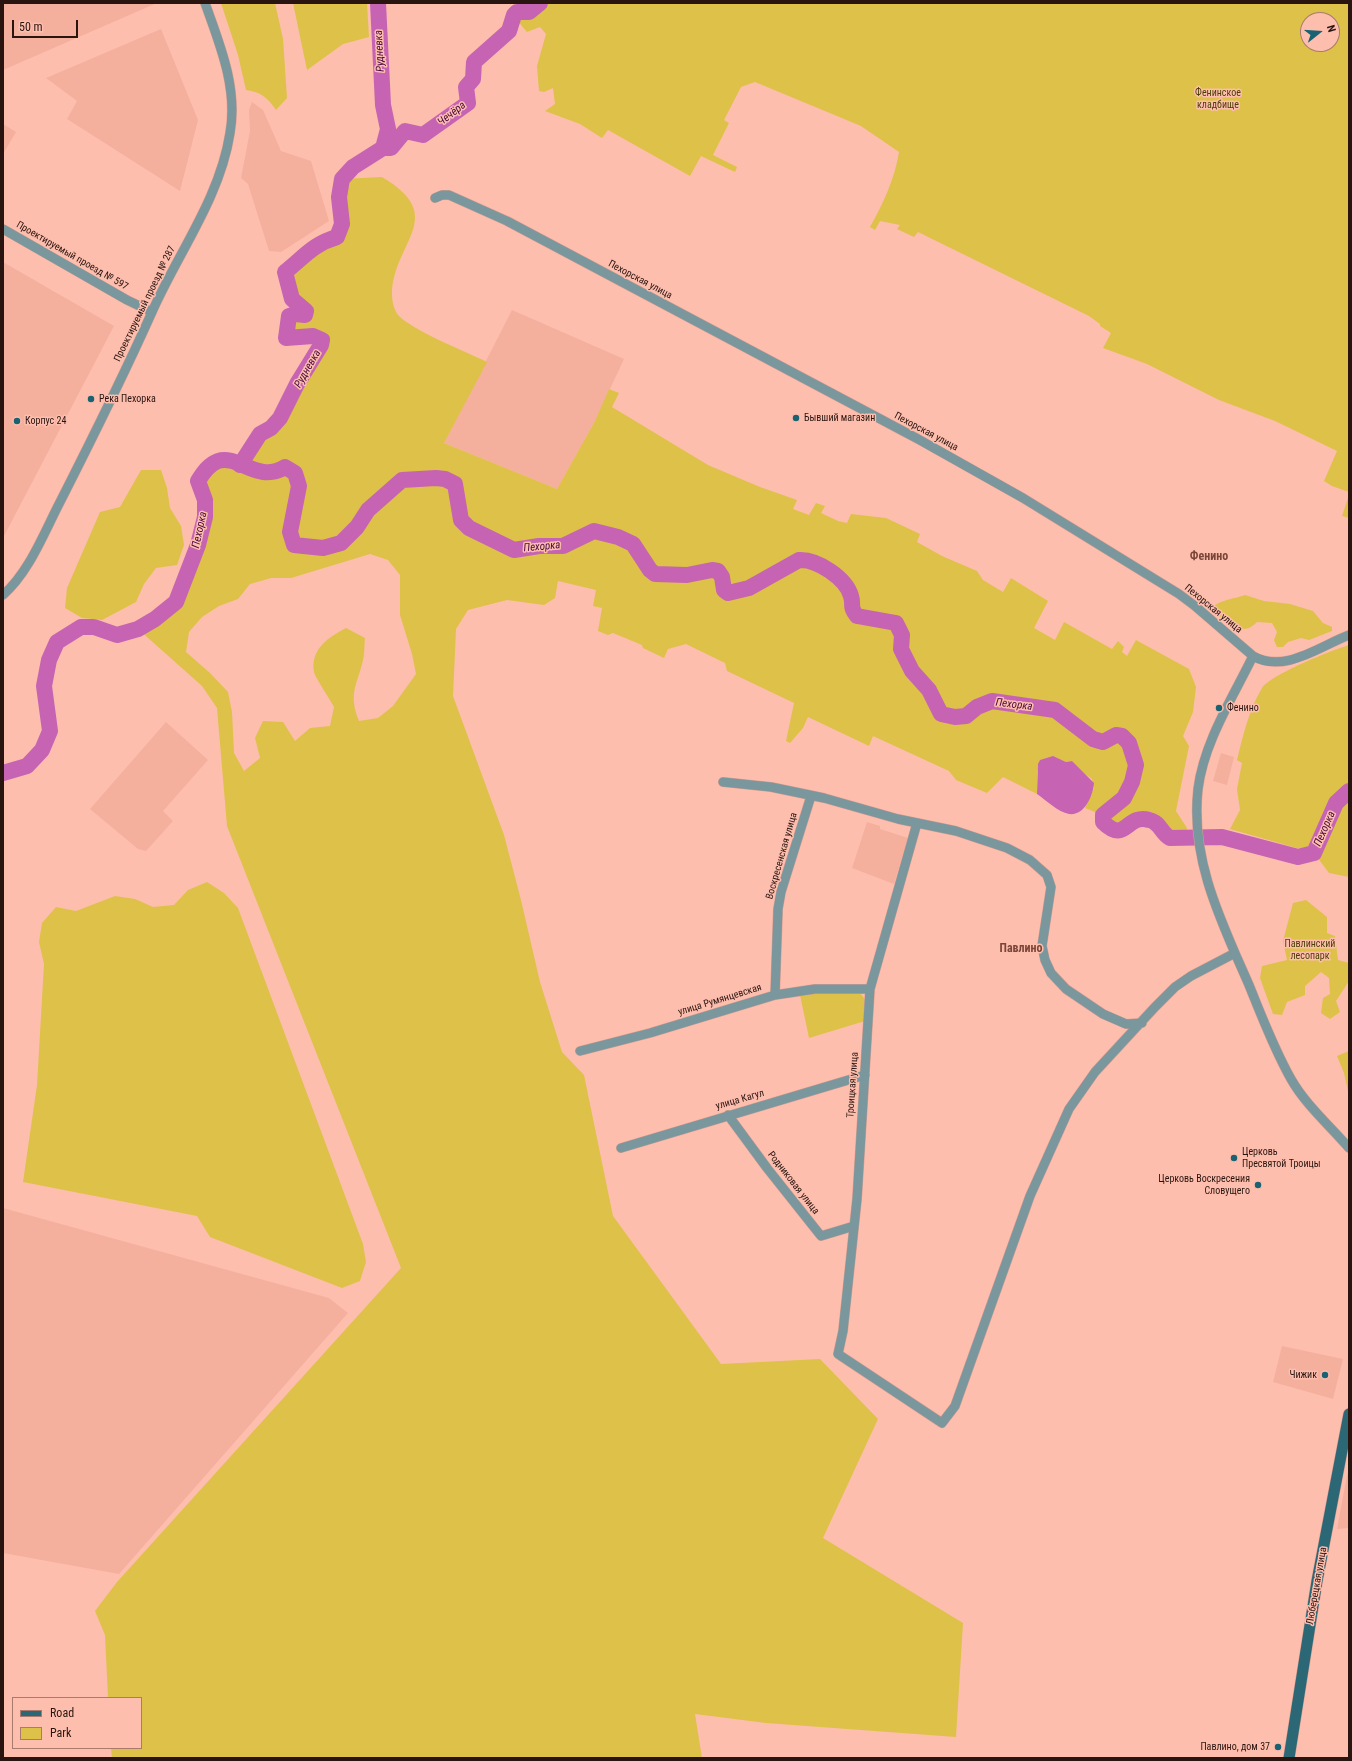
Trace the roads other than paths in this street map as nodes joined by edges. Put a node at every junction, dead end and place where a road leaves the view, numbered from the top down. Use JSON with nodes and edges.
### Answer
{"nodes":[{"id":1,"x":205,"y":3,"type":"edge"},
{"id":2,"x":435,"y":198,"type":"dead end"},
{"id":3,"x":3,"y":229,"type":"edge"},
{"id":4,"x":152,"y":312,"type":"junction"},
{"id":5,"x":3,"y":596,"type":"edge"},
{"id":6,"x":1349,"y":635,"type":"edge"},
{"id":7,"x":1254,"y":656,"type":"junction"},
{"id":8,"x":723,"y":782,"type":"dead end"},
{"id":9,"x":811,"y":796,"type":"junction"},
{"id":10,"x":917,"y":823,"type":"junction"},
{"id":11,"x":1235,"y":953,"type":"junction"},
{"id":12,"x":870,"y":989,"type":"junction"},
{"id":13,"x":775,"y":995,"type":"junction"},
{"id":14,"x":1142,"y":1023,"type":"junction"},
{"id":15,"x":580,"y":1051,"type":"dead end"},
{"id":16,"x":865,"y":1075,"type":"junction"},
{"id":17,"x":728,"y":1115,"type":"junction"},
{"id":18,"x":621,"y":1148,"type":"dead end"},
{"id":19,"x":1349,"y":1148,"type":"edge"},
{"id":20,"x":854,"y":1226,"type":"junction"},
{"id":21,"x":1349,"y":1414,"type":"edge"},
{"id":22,"x":1289,"y":1758,"type":"edge"}],
"edges":[{"from":1,"to":4,"type":"street","name":"Проектируемый проезд № 287"},
{"from":2,"to":7,"type":"street","name":"Пехорская улица"},
{"from":3,"to":4,"type":"street","name":"Проектируемый проезд № 597"},
{"from":4,"to":5,"type":"street","name":"Проектируемый проезд № 287"},
{"from":6,"to":7,"type":"street","name":"Пехорская улица"},
{"from":7,"to":11,"type":"street"},
{"from":8,"to":9,"type":"street"},
{"from":9,"to":10,"type":"street"},
{"from":9,"to":13,"type":"street","name":"Воскресенская улица"},
{"from":10,"to":12,"type":"street","name":"Троицкая улица"},
{"from":10,"to":14,"type":"street"},
{"from":11,"to":14,"type":"street"},
{"from":11,"to":19,"type":"street"},
{"from":12,"to":13,"type":"street","name":"улица Румянцевская"},
{"from":12,"to":16,"type":"street","name":"Троицкая улица"},
{"from":13,"to":15,"type":"street","name":"улица Румянцевская"},
{"from":14,"to":20,"type":"street","name":"Троицкая улица"},
{"from":16,"to":17,"type":"street","name":"улица Кагул"},
{"from":16,"to":20,"type":"street","name":"Троицкая улица"},
{"from":17,"to":18,"type":"street","name":"улица Кагул"},
{"from":17,"to":20,"type":"street","name":"Родниковая улица"},
{"from":21,"to":22,"type":"main road","name":"Люберецкая улица"}]}
